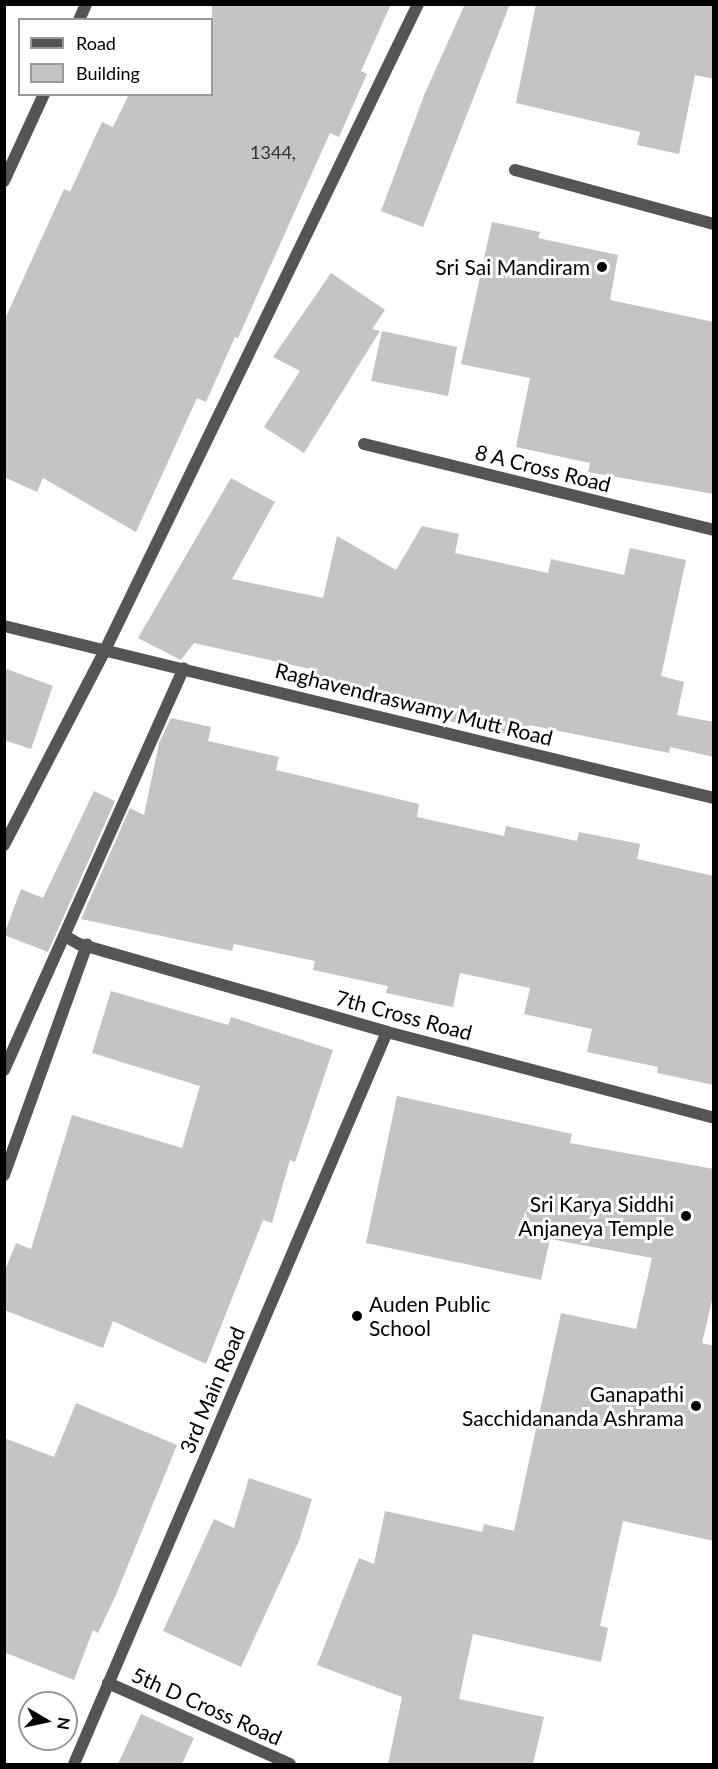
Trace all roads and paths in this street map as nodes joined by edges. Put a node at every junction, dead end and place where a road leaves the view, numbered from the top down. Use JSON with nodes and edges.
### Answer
{"nodes":[{"id":1,"x":86,"y":4,"type":"edge"},
{"id":2,"x":418,"y":4,"type":"edge"},
{"id":3,"x":80,"y":18,"type":"edge"},
{"id":4,"x":43,"y":96,"type":"edge"},
{"id":5,"x":515,"y":170,"type":"dead end"},
{"id":6,"x":5,"y":178,"type":"edge"},
{"id":7,"x":714,"y":224,"type":"edge"},
{"id":8,"x":364,"y":444,"type":"dead end"},
{"id":9,"x":714,"y":530,"type":"edge"},
{"id":10,"x":4,"y":626,"type":"edge"},
{"id":11,"x":106,"y":648,"type":"junction"},
{"id":12,"x":184,"y":668,"type":"junction"},
{"id":13,"x":714,"y":798,"type":"edge"},
{"id":14,"x":4,"y":845,"type":"edge"},
{"id":15,"x":65,"y":936,"type":"junction"},
{"id":16,"x":87,"y":944,"type":"junction"},
{"id":17,"x":387,"y":1032,"type":"junction"},
{"id":18,"x":4,"y":1070,"type":"edge"},
{"id":19,"x":714,"y":1118,"type":"edge"},
{"id":20,"x":4,"y":1175,"type":"edge"},
{"id":21,"x":108,"y":1683,"type":"junction"},
{"id":22,"x":74,"y":1764,"type":"edge"},
{"id":23,"x":290,"y":1764,"type":"edge"}],
"edges":[{"from":1,"to":3,"type":"street"},
{"from":2,"to":11,"type":"street"},
{"from":4,"to":6,"type":"street"},
{"from":5,"to":7,"type":"street"},
{"from":8,"to":9,"type":"street","name":"8 A Cross Road"},
{"from":10,"to":11,"type":"street","name":"Raghavendraswamy Mutt Road"},
{"from":11,"to":12,"type":"street","name":"Raghavendraswamy Mutt Road"},
{"from":11,"to":14,"type":"street"},
{"from":12,"to":13,"type":"street","name":"Raghavendraswamy Mutt Road"},
{"from":12,"to":15,"type":"street"},
{"from":15,"to":16,"type":"street","name":"7th Cross Road"},
{"from":15,"to":18,"type":"street"},
{"from":16,"to":17,"type":"street","name":"7th Cross Road"},
{"from":16,"to":20,"type":"street"},
{"from":17,"to":19,"type":"street","name":"7th Cross Road"},
{"from":17,"to":21,"type":"street","name":"3rd Main Road"},
{"from":21,"to":22,"type":"street","name":"3rd Main Road"},
{"from":21,"to":23,"type":"street","name":"5th D Cross Road"}]}
